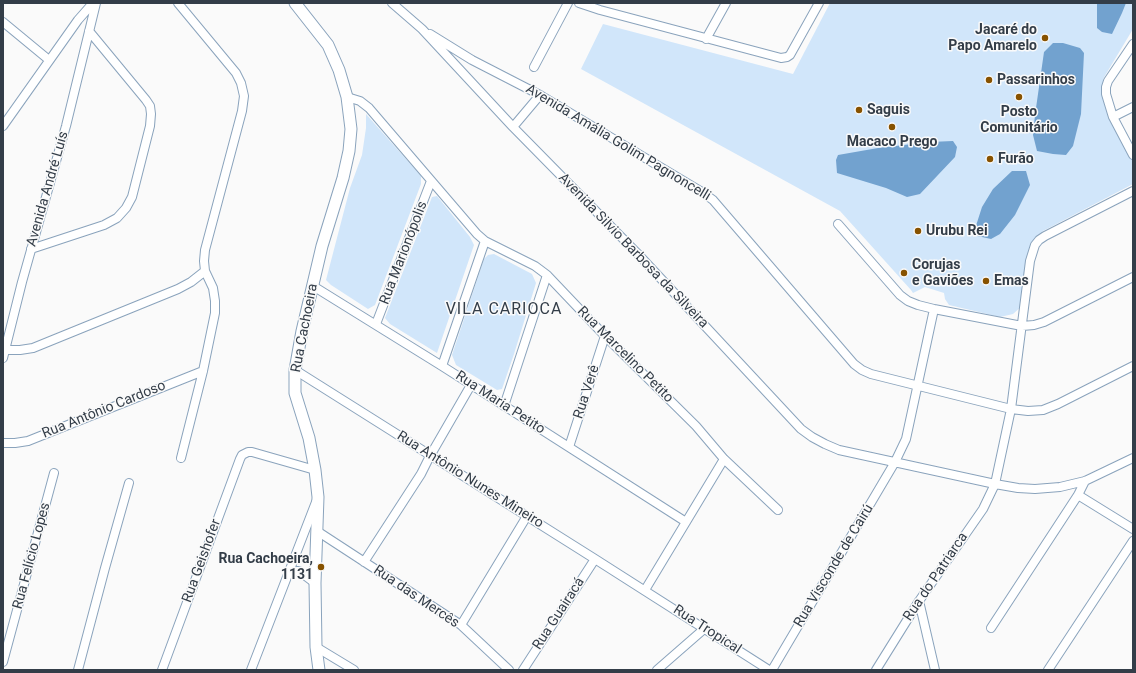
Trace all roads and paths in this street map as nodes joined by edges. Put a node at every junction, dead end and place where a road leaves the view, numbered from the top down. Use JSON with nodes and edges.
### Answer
{"nodes":[{"id":1,"x":178,"y":3,"type":"edge"},
{"id":2,"x":295,"y":3,"type":"edge"},
{"id":3,"x":392,"y":3,"type":"edge"},
{"id":4,"x":568,"y":3,"type":"edge"},
{"id":5,"x":579,"y":3,"type":"edge"},
{"id":6,"x":726,"y":3,"type":"edge"},
{"id":7,"x":819,"y":3,"type":"edge"},
{"id":8,"x":91,"y":10,"type":"edge"},
{"id":9,"x":3,"y":22,"type":"edge"},
{"id":10,"x":422,"y":29,"type":"junction"},
{"id":11,"x":89,"y":31,"type":"junction"},
{"id":12,"x":706,"y":38,"type":"junction"},
{"id":13,"x":1133,"y":44,"type":"edge"},
{"id":14,"x":49,"y":60,"type":"junction"},
{"id":15,"x":534,"y":67,"type":"dead end"},
{"id":16,"x":540,"y":95,"type":"junction"},
{"id":17,"x":347,"y":97,"type":"junction"},
{"id":18,"x":1133,"y":107,"type":"edge"},
{"id":19,"x":1113,"y":117,"type":"junction"},
{"id":20,"x":3,"y":126,"type":"edge"},
{"id":21,"x":512,"y":127,"type":"junction"},
{"id":22,"x":1133,"y":155,"type":"edge"},
{"id":23,"x":431,"y":181,"type":"junction"},
{"id":24,"x":1133,"y":191,"type":"edge"},
{"id":25,"x":838,"y":224,"type":"dead end"},
{"id":26,"x":485,"y":241,"type":"junction"},
{"id":27,"x":31,"y":249,"type":"junction"},
{"id":28,"x":205,"y":271,"type":"junction"},
{"id":29,"x":547,"y":275,"type":"junction"},
{"id":30,"x":1133,"y":277,"type":"edge"},
{"id":31,"x":313,"y":286,"type":"junction"},
{"id":32,"x":934,"y":309,"type":"junction"},
{"id":33,"x":376,"y":324,"type":"junction"},
{"id":34,"x":1022,"y":326,"type":"junction"},
{"id":35,"x":605,"y":336,"type":"junction"},
{"id":36,"x":4,"y":349,"type":"edge"},
{"id":37,"x":3,"y":358,"type":"edge"},
{"id":38,"x":442,"y":366,"type":"junction"},
{"id":39,"x":1133,"y":366,"type":"edge"},
{"id":40,"x":295,"y":370,"type":"junction"},
{"id":41,"x":203,"y":371,"type":"junction"},
{"id":42,"x":471,"y":385,"type":"junction"},
{"id":43,"x":918,"y":385,"type":"junction"},
{"id":44,"x":504,"y":406,"type":"junction"},
{"id":45,"x":1011,"y":409,"type":"junction"},
{"id":46,"x":3,"y":443,"type":"edge"},
{"id":47,"x":569,"y":447,"type":"junction"},
{"id":48,"x":430,"y":456,"type":"junction"},
{"id":49,"x":182,"y":458,"type":"dead end"},
{"id":50,"x":1133,"y":458,"type":"edge"},
{"id":51,"x":724,"y":459,"type":"junction"},
{"id":52,"x":895,"y":462,"type":"junction"},
{"id":53,"x":315,"y":470,"type":"junction"},
{"id":54,"x":54,"y":473,"type":"dead end"},
{"id":55,"x":1085,"y":481,"type":"junction"},
{"id":56,"x":129,"y":483,"type":"dead end"},
{"id":57,"x":995,"y":484,"type":"junction"},
{"id":58,"x":1078,"y":495,"type":"junction"},
{"id":59,"x":318,"y":497,"type":"junction"},
{"id":60,"x":778,"y":510,"type":"dead end"},
{"id":61,"x":528,"y":516,"type":"junction"},
{"id":62,"x":686,"y":522,"type":"junction"},
{"id":63,"x":1133,"y":529,"type":"edge"},
{"id":64,"x":317,"y":531,"type":"junction"},
{"id":65,"x":1133,"y":541,"type":"edge"},
{"id":66,"x":595,"y":559,"type":"junction"},
{"id":67,"x":364,"y":562,"type":"junction"},
{"id":68,"x":288,"y":574,"type":"junction"},
{"id":69,"x":315,"y":583,"type":"junction"},
{"id":70,"x":645,"y":590,"type":"junction"},
{"id":71,"x":919,"y":601,"type":"junction"},
{"id":72,"x":461,"y":625,"type":"junction"},
{"id":73,"x":991,"y":628,"type":"dead end"},
{"id":74,"x":704,"y":629,"type":"junction"},
{"id":75,"x":316,"y":648,"type":"junction"},
{"id":76,"x":3,"y":662,"type":"edge"},
{"id":77,"x":78,"y":670,"type":"edge"},
{"id":78,"x":162,"y":670,"type":"edge"},
{"id":79,"x":250,"y":670,"type":"edge"},
{"id":80,"x":319,"y":670,"type":"edge"},
{"id":81,"x":354,"y":670,"type":"edge"},
{"id":82,"x":509,"y":670,"type":"edge"},
{"id":83,"x":523,"y":670,"type":"edge"},
{"id":84,"x":657,"y":670,"type":"edge"},
{"id":85,"x":769,"y":670,"type":"edge"},
{"id":86,"x":772,"y":670,"type":"edge"},
{"id":87,"x":876,"y":670,"type":"edge"},
{"id":88,"x":935,"y":670,"type":"edge"},
{"id":89,"x":1048,"y":670,"type":"edge"}],
"edges":[{"from":1,"to":28,"type":"street"},
{"from":2,"to":17,"type":"main road","name":"Rua Cachoeira"},
{"from":3,"to":10,"type":"street","name":"Avenida Silvio Barbosa da Silveira"},
{"from":4,"to":15,"type":"street"},
{"from":5,"to":12,"type":"street"},
{"from":6,"to":12,"type":"street"},
{"from":7,"to":12,"type":"street"},
{"from":8,"to":11,"type":"street","name":"Avenida André Luís"},
{"from":8,"to":14,"type":"street"},
{"from":9,"to":14,"type":"street"},
{"from":10,"to":16,"type":"street","name":"Avenida Amália Golim Pagnoncelli"},
{"from":10,"to":21,"type":"street","name":"Avenida Silvio Barbosa da Silveira"},
{"from":11,"to":27,"type":"street","name":"Avenida André Luís"},
{"from":11,"to":27,"type":"street"},
{"from":13,"to":19,"type":"street"},
{"from":14,"to":20,"type":"street"},
{"from":16,"to":21,"type":"street"},
{"from":16,"to":43,"type":"street","name":"Avenida Amália Golim Pagnoncelli"},
{"from":17,"to":23,"type":"street","name":"Rua Marcelino Petito"},
{"from":17,"to":31,"type":"main road","name":"Rua Cachoeira"},
{"from":18,"to":19,"type":"street"},
{"from":19,"to":22,"type":"street"},
{"from":21,"to":52,"type":"street","name":"Avenida Silvio Barbosa da Silveira"},
{"from":23,"to":26,"type":"street","name":"Rua Marcelino Petito"},
{"from":23,"to":33,"type":"street","name":"Rua Marionópolis"},
{"from":24,"to":34,"type":"street","name":"Rua do Patriarca"},
{"from":25,"to":32,"type":"street"},
{"from":26,"to":29,"type":"street","name":"Rua Marcelino Petito"},
{"from":26,"to":38,"type":"street"},
{"from":27,"to":36,"type":"street","name":"Avenida André Luís"},
{"from":28,"to":36,"type":"street"},
{"from":28,"to":41,"type":"street"},
{"from":29,"to":35,"type":"street","name":"Rua Marcelino Petito"},
{"from":29,"to":44,"type":"street"},
{"from":30,"to":34,"type":"street"},
{"from":31,"to":33,"type":"street","name":"Rua Maria Petito"},
{"from":31,"to":40,"type":"main road","name":"Rua Cachoeira"},
{"from":32,"to":34,"type":"street"},
{"from":32,"to":43,"type":"street","name":"Rua Visconde de Cairú"},
{"from":33,"to":38,"type":"street","name":"Rua Maria Petito"},
{"from":34,"to":45,"type":"street","name":"Rua do Patriarca"},
{"from":35,"to":47,"type":"street","name":"Rua Verê"},
{"from":35,"to":51,"type":"street","name":"Rua Marcelino Petito"},
{"from":36,"to":37,"type":"street","name":"Avenida André Luís"},
{"from":38,"to":42,"type":"street","name":"Rua Maria Petito"},
{"from":39,"to":45,"type":"street","name":"Avenida Amália Golim Pagnoncelli"},
{"from":40,"to":48,"type":"street","name":"Rua Antônio Nunes Mineiro"},
{"from":40,"to":53,"type":"main road","name":"Rua Cachoeira"},
{"from":41,"to":46,"type":"street","name":"Rua Antônio Cardoso"},
{"from":41,"to":49,"type":"street"},
{"from":42,"to":44,"type":"street","name":"Rua Maria Petito"},
{"from":42,"to":48,"type":"street"},
{"from":43,"to":45,"type":"street","name":"Avenida Amália Golim Pagnoncelli"},
{"from":43,"to":52,"type":"street","name":"Rua Visconde de Cairú"},
{"from":44,"to":47,"type":"street","name":"Rua Maria Petito"},
{"from":45,"to":57,"type":"street","name":"Rua do Patriarca"},
{"from":47,"to":62,"type":"street","name":"Rua Maria Petito"},
{"from":48,"to":61,"type":"street","name":"Rua Antônio Nunes Mineiro"},
{"from":48,"to":67,"type":"street"},
{"from":50,"to":55,"type":"street","name":"Avenida Silvio Barbosa da Silveira"},
{"from":51,"to":60,"type":"street","name":"Rua Marcelino Petito"},
{"from":51,"to":62,"type":"street"},
{"from":52,"to":57,"type":"street","name":"Avenida Silvio Barbosa da Silveira"},
{"from":52,"to":86,"type":"street","name":"Rua Visconde de Cairú"},
{"from":53,"to":59,"type":"main road","name":"Rua Cachoeira"},
{"from":53,"to":78,"type":"street","name":"Rua Geishofer"},
{"from":54,"to":76,"type":"street","name":"Rua Felício Lopes"},
{"from":55,"to":57,"type":"street","name":"Avenida Silvio Barbosa da Silveira"},
{"from":55,"to":58,"type":"street"},
{"from":56,"to":77,"type":"street"},
{"from":57,"to":71,"type":"street","name":"Rua do Patriarca"},
{"from":58,"to":63,"type":"street"},
{"from":58,"to":73,"type":"street"},
{"from":59,"to":64,"type":"main road","name":"Rua Cachoeira"},
{"from":59,"to":68,"type":"street"},
{"from":61,"to":66,"type":"street","name":"Rua Antônio Nunes Mineiro"},
{"from":61,"to":72,"type":"street"},
{"from":62,"to":70,"type":"street"},
{"from":64,"to":67,"type":"street","name":"Rua das Mercês"},
{"from":64,"to":69,"type":"main road","name":"Rua Cachoeira"},
{"from":65,"to":89,"type":"street"},
{"from":66,"to":70,"type":"street","name":"Rua Antônio Nunes Mineiro"},
{"from":66,"to":83,"type":"street","name":"Rua Guairacá"},
{"from":67,"to":72,"type":"street","name":"Rua das Mercês"},
{"from":68,"to":69,"type":"street"},
{"from":68,"to":79,"type":"street"},
{"from":69,"to":75,"type":"main road","name":"Rua Cachoeira"},
{"from":70,"to":74,"type":"street","name":"Rua Tropical"},
{"from":71,"to":87,"type":"street","name":"Rua do Patriarca"},
{"from":71,"to":88,"type":"street"},
{"from":72,"to":82,"type":"street","name":"Rua das Mercês"},
{"from":74,"to":84,"type":"street"},
{"from":74,"to":85,"type":"street","name":"Rua Tropical"},
{"from":75,"to":80,"type":"main road","name":"Rua Cachoeira"},
{"from":75,"to":81,"type":"street"}]}
